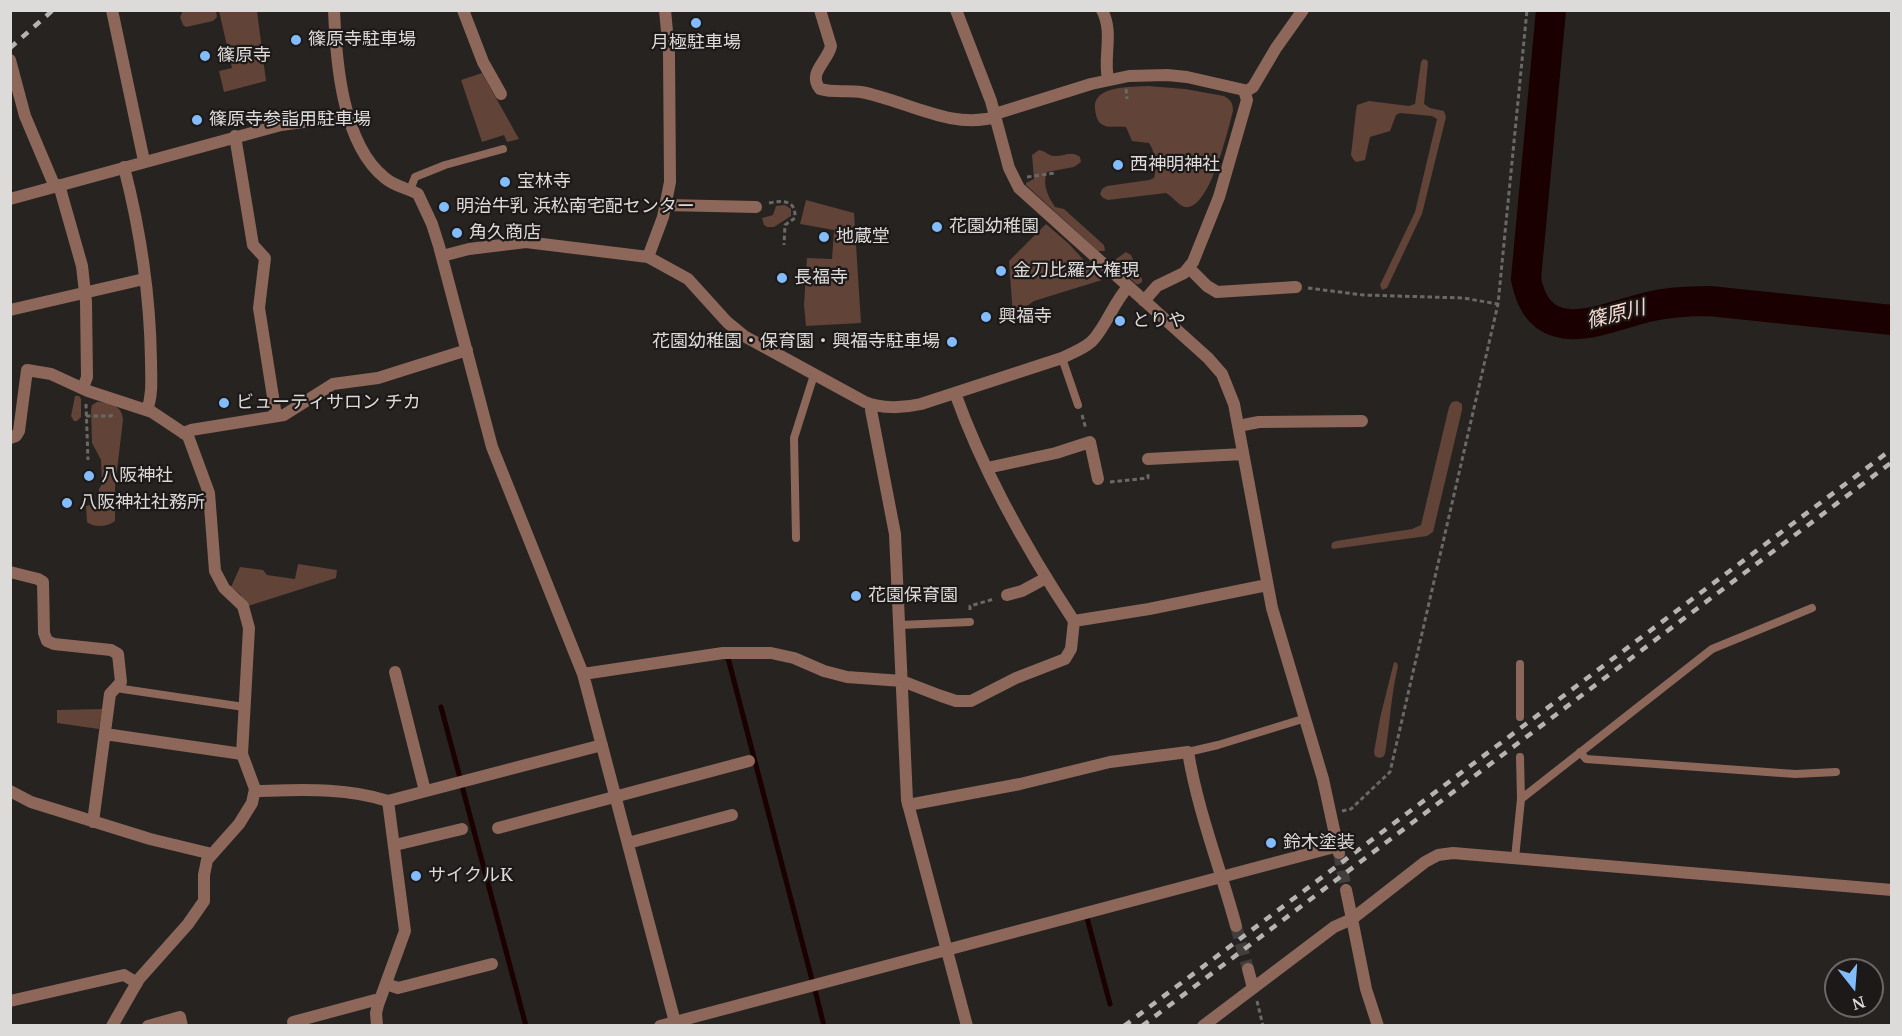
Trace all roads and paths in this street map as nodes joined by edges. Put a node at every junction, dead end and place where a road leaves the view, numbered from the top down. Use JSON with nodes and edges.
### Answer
{"nodes":[{"id":1,"x":112,"y":10,"type":"edge"},
{"id":2,"x":334,"y":10,"type":"edge"},
{"id":3,"x":463,"y":10,"type":"edge"},
{"id":4,"x":665,"y":10,"type":"edge"},
{"id":5,"x":820,"y":10,"type":"edge"},
{"id":6,"x":956,"y":10,"type":"edge"},
{"id":7,"x":1102,"y":10,"type":"edge"},
{"id":8,"x":1303,"y":10,"type":"edge"},
{"id":9,"x":1527,"y":10,"type":"edge"},
{"id":10,"x":10,"y":60,"type":"edge"},
{"id":11,"x":1108,"y":79,"type":"junction"},
{"id":12,"x":1125,"y":88,"type":"dead end"},
{"id":13,"x":1245,"y":92,"type":"junction"},
{"id":14,"x":501,"y":94,"type":"dead end"},
{"id":15,"x":1127,"y":99,"type":"dead end"},
{"id":16,"x":995,"y":115,"type":"junction"},
{"id":17,"x":348,"y":116,"type":"junction"},
{"id":18,"x":235,"y":136,"type":"junction"},
{"id":19,"x":503,"y":149,"type":"dead end"},
{"id":20,"x":144,"y":162,"type":"junction"},
{"id":21,"x":124,"y":167,"type":"junction"},
{"id":22,"x":1055,"y":173,"type":"dead end"},
{"id":23,"x":1032,"y":177,"type":"dead end"},
{"id":24,"x":57,"y":186,"type":"junction"},
{"id":25,"x":410,"y":190,"type":"junction"},
{"id":26,"x":10,"y":199,"type":"edge"},
{"id":27,"x":666,"y":205,"type":"junction"},
{"id":28,"x":756,"y":207,"type":"joint"},
{"id":29,"x":784,"y":245,"type":"dead end"},
{"id":30,"x":442,"y":256,"type":"junction"},
{"id":31,"x":648,"y":256,"type":"junction"},
{"id":32,"x":1190,"y":268,"type":"junction"},
{"id":33,"x":144,"y":279,"type":"junction"},
{"id":34,"x":1128,"y":287,"type":"junction"},
{"id":35,"x":1296,"y":287,"type":"joint"},
{"id":36,"x":85,"y":292,"type":"junction"},
{"id":37,"x":1144,"y":301,"type":"junction"},
{"id":38,"x":1498,"y":304,"type":"junction"},
{"id":39,"x":10,"y":310,"type":"edge"},
{"id":40,"x":466,"y":350,"type":"junction"},
{"id":41,"x":1062,"y":358,"type":"junction"},
{"id":42,"x":814,"y":375,"type":"junction"},
{"id":43,"x":85,"y":389,"type":"junction"},
{"id":44,"x":955,"y":393,"type":"junction"},
{"id":45,"x":872,"y":405,"type":"junction"},
{"id":46,"x":1078,"y":405,"type":"joint"},
{"id":47,"x":147,"y":410,"type":"junction"},
{"id":48,"x":276,"y":416,"type":"junction"},
{"id":49,"x":1362,"y":421,"type":"dead end"},
{"id":50,"x":1238,"y":426,"type":"junction"},
{"id":51,"x":183,"y":434,"type":"junction"},
{"id":52,"x":10,"y":438,"type":"edge"},
{"id":53,"x":1090,"y":442,"type":"junction"},
{"id":54,"x":1243,"y":454,"type":"junction"},
{"id":55,"x":1148,"y":459,"type":"joint"},
{"id":56,"x":88,"y":460,"type":"dead end"},
{"id":57,"x":987,"y":468,"type":"junction"},
{"id":58,"x":1098,"y":479,"type":"joint"},
{"id":59,"x":796,"y":538,"type":"dead end"},
{"id":60,"x":10,"y":572,"type":"edge"},
{"id":61,"x":1046,"y":578,"type":"junction"},
{"id":62,"x":1268,"y":585,"type":"junction"},
{"id":63,"x":1007,"y":595,"type":"joint"},
{"id":64,"x":1812,"y":608,"type":"dead end"},
{"id":65,"x":1074,"y":621,"type":"junction"},
{"id":66,"x":970,"y":622,"type":"joint"},
{"id":67,"x":900,"y":625,"type":"junction"},
{"id":68,"x":1520,"y":664,"type":"dead end"},
{"id":69,"x":395,"y":672,"type":"dead end"},
{"id":70,"x":583,"y":674,"type":"junction"},
{"id":71,"x":902,"y":681,"type":"junction"},
{"id":72,"x":116,"y":688,"type":"junction"},
{"id":73,"x":244,"y":706,"type":"junction"},
{"id":74,"x":1520,"y":717,"type":"dead end"},
{"id":75,"x":1306,"y":718,"type":"junction"},
{"id":76,"x":105,"y":734,"type":"junction"},
{"id":77,"x":602,"y":746,"type":"junction"},
{"id":78,"x":1188,"y":752,"type":"junction"},
{"id":79,"x":1580,"y":752,"type":"junction"},
{"id":80,"x":242,"y":754,"type":"junction"},
{"id":81,"x":1521,"y":757,"type":"dead end"},
{"id":82,"x":749,"y":761,"type":"dead end"},
{"id":83,"x":1836,"y":772,"type":"dead end"},
{"id":84,"x":255,"y":790,"type":"junction"},
{"id":85,"x":10,"y":791,"type":"edge"},
{"id":86,"x":425,"y":791,"type":"junction"},
{"id":87,"x":616,"y":796,"type":"junction"},
{"id":88,"x":1521,"y":799,"type":"junction"},
{"id":89,"x":388,"y":801,"type":"junction"},
{"id":90,"x":908,"y":805,"type":"junction"},
{"id":91,"x":1331,"y":814,"type":"junction"},
{"id":92,"x":732,"y":815,"type":"dead end"},
{"id":93,"x":93,"y":822,"type":"junction"},
{"id":94,"x":498,"y":828,"type":"dead end"},
{"id":95,"x":462,"y":829,"type":"dead end"},
{"id":96,"x":628,"y":843,"type":"junction"},
{"id":97,"x":395,"y":845,"type":"junction"},
{"id":98,"x":212,"y":854,"type":"junction"},
{"id":99,"x":1515,"y":858,"type":"junction"},
{"id":100,"x":1222,"y":877,"type":"junction"},
{"id":101,"x":1892,"y":890,"type":"edge"},
{"id":102,"x":1346,"y":891,"type":"tunnel mouth"},
{"id":103,"x":1352,"y":919,"type":"junction"},
{"id":104,"x":1236,"y":926,"type":"tunnel mouth"},
{"id":105,"x":947,"y":950,"type":"junction"},
{"id":106,"x":492,"y":964,"type":"dead end"},
{"id":107,"x":1248,"y":969,"type":"tunnel mouth"},
{"id":108,"x":137,"y":983,"type":"junction"},
{"id":109,"x":386,"y":984,"type":"junction"},
{"id":110,"x":1253,"y":988,"type":"junction"},
{"id":111,"x":10,"y":1001,"type":"edge"},
{"id":112,"x":379,"y":1002,"type":"junction"},
{"id":113,"x":293,"y":1022,"type":"dead end"},
{"id":114,"x":676,"y":1024,"type":"edge"},
{"id":115,"x":113,"y":1025,"type":"edge"},
{"id":116,"x":148,"y":1026,"type":"edge"},
{"id":117,"x":182,"y":1026,"type":"edge"},
{"id":118,"x":377,"y":1026,"type":"edge"},
{"id":119,"x":660,"y":1026,"type":"edge"},
{"id":120,"x":967,"y":1026,"type":"edge"},
{"id":121,"x":1203,"y":1026,"type":"edge"},
{"id":122,"x":1263,"y":1026,"type":"edge"},
{"id":123,"x":1378,"y":1026,"type":"edge"}],
"edges":[{"from":1,"to":20,"type":"street"},
{"from":2,"to":17,"type":"street"},
{"from":3,"to":14,"type":"street"},
{"from":4,"to":27,"type":"street"},
{"from":5,"to":16,"type":"street"},
{"from":6,"to":16,"type":"street"},
{"from":7,"to":11,"type":"street"},
{"from":8,"to":13,"type":"street"},
{"from":9,"to":38,"type":"path"},
{"from":10,"to":24,"type":"street"},
{"from":11,"to":13,"type":"street"},
{"from":11,"to":16,"type":"street"},
{"from":12,"to":15,"type":"path"},
{"from":13,"to":32,"type":"street"},
{"from":16,"to":34,"type":"street"},
{"from":17,"to":18,"type":"street"},
{"from":17,"to":25,"type":"street"},
{"from":18,"to":20,"type":"street"},
{"from":18,"to":48,"type":"street"},
{"from":19,"to":25,"type":"lane"},
{"from":20,"to":21,"type":"street"},
{"from":21,"to":24,"type":"street"},
{"from":21,"to":33,"type":"street"},
{"from":22,"to":23,"type":"path"},
{"from":24,"to":26,"type":"street"},
{"from":24,"to":36,"type":"street"},
{"from":25,"to":30,"type":"street"},
{"from":27,"to":28,"type":"street"},
{"from":27,"to":31,"type":"street"},
{"from":28,"to":29,"type":"path"},
{"from":30,"to":31,"type":"street"},
{"from":30,"to":40,"type":"street"},
{"from":31,"to":42,"type":"street"},
{"from":32,"to":35,"type":"street"},
{"from":32,"to":37,"type":"street"},
{"from":33,"to":36,"type":"street"},
{"from":33,"to":47,"type":"street"},
{"from":34,"to":37,"type":"street"},
{"from":34,"to":41,"type":"street"},
{"from":35,"to":38,"type":"path"},
{"from":36,"to":39,"type":"street"},
{"from":36,"to":43,"type":"street"},
{"from":37,"to":50,"type":"street"},
{"from":38,"to":91,"type":"path"},
{"from":40,"to":48,"type":"street"},
{"from":40,"to":70,"type":"street"},
{"from":41,"to":44,"type":"street"},
{"from":41,"to":46,"type":"lane"},
{"from":42,"to":45,"type":"street"},
{"from":42,"to":59,"type":"lane"},
{"from":43,"to":47,"type":"street"},
{"from":43,"to":52,"type":"street"},
{"from":43,"to":56,"type":"path"},
{"from":44,"to":45,"type":"street"},
{"from":44,"to":57,"type":"street"},
{"from":45,"to":67,"type":"street"},
{"from":46,"to":53,"type":"path"},
{"from":47,"to":51,"type":"street"},
{"from":48,"to":51,"type":"street"},
{"from":49,"to":50,"type":"street"},
{"from":50,"to":54,"type":"street"},
{"from":51,"to":73,"type":"street"},
{"from":53,"to":57,"type":"street"},
{"from":53,"to":58,"type":"street"},
{"from":54,"to":55,"type":"street"},
{"from":54,"to":62,"type":"street"},
{"from":55,"to":58,"type":"path"},
{"from":57,"to":61,"type":"street"},
{"from":60,"to":72,"type":"street"},
{"from":61,"to":63,"type":"street"},
{"from":61,"to":65,"type":"street"},
{"from":62,"to":65,"type":"street"},
{"from":62,"to":75,"type":"street"},
{"from":63,"to":66,"type":"path"},
{"from":64,"to":79,"type":"lane"},
{"from":65,"to":71,"type":"street"},
{"from":66,"to":67,"type":"lane"},
{"from":67,"to":71,"type":"street"},
{"from":68,"to":74,"type":"lane"},
{"from":69,"to":86,"type":"street"},
{"from":70,"to":71,"type":"street"},
{"from":70,"to":77,"type":"street"},
{"from":71,"to":90,"type":"street"},
{"from":72,"to":73,"type":"lane"},
{"from":72,"to":76,"type":"street"},
{"from":73,"to":80,"type":"street"},
{"from":75,"to":78,"type":"lane"},
{"from":75,"to":91,"type":"street"},
{"from":76,"to":80,"type":"street"},
{"from":76,"to":93,"type":"street"},
{"from":77,"to":86,"type":"street"},
{"from":77,"to":87,"type":"street"},
{"from":78,"to":90,"type":"street"},
{"from":78,"to":100,"type":"street"},
{"from":79,"to":83,"type":"lane"},
{"from":79,"to":88,"type":"lane"},
{"from":80,"to":84,"type":"street"},
{"from":81,"to":88,"type":"lane"},
{"from":82,"to":87,"type":"street"},
{"from":84,"to":89,"type":"street"},
{"from":84,"to":98,"type":"street"},
{"from":85,"to":93,"type":"street"},
{"from":86,"to":89,"type":"street"},
{"from":87,"to":94,"type":"street"},
{"from":87,"to":96,"type":"street"},
{"from":88,"to":99,"type":"lane"},
{"from":89,"to":97,"type":"street"},
{"from":90,"to":105,"type":"street"},
{"from":91,"to":100,"type":"street"},
{"from":92,"to":96,"type":"street"},
{"from":93,"to":98,"type":"street"},
{"from":95,"to":97,"type":"street"},
{"from":96,"to":114,"type":"street"},
{"from":97,"to":109,"type":"street"},
{"from":98,"to":108,"type":"street"},
{"from":99,"to":101,"type":"street"},
{"from":99,"to":103,"type":"street"},
{"from":100,"to":104,"type":"street"},
{"from":100,"to":105,"type":"street"},
{"from":102,"to":103,"type":"street"},
{"from":103,"to":110,"type":"street"},
{"from":103,"to":123,"type":"street"},
{"from":105,"to":114,"type":"street"},
{"from":105,"to":120,"type":"street"},
{"from":106,"to":109,"type":"street"},
{"from":107,"to":110,"type":"street"},
{"from":108,"to":111,"type":"street"},
{"from":108,"to":115,"type":"street"},
{"from":109,"to":112,"type":"street"},
{"from":110,"to":121,"type":"street"},
{"from":110,"to":122,"type":"path"},
{"from":112,"to":113,"type":"street"},
{"from":112,"to":118,"type":"street"},
{"from":114,"to":119,"type":"street"},
{"from":116,"to":117,"type":"street"}]}
